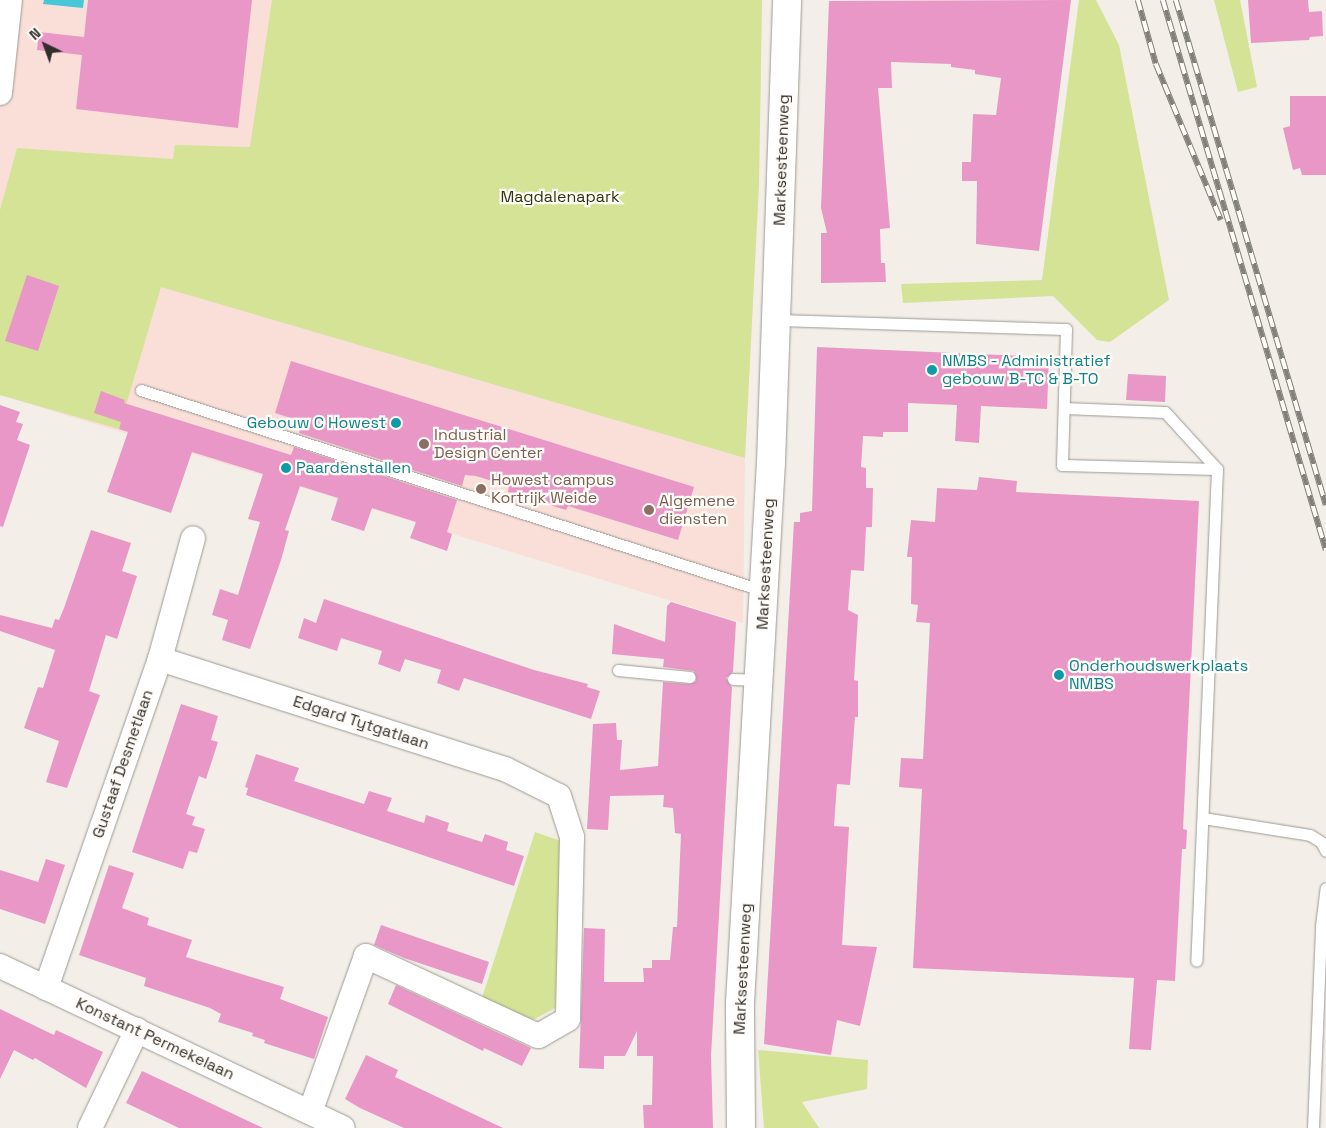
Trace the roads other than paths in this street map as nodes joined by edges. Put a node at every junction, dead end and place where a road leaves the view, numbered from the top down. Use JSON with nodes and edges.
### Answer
{"nodes":[{"id":1,"x":10,"y":0,"type":"edge"},
{"id":2,"x":787,"y":0,"type":"edge"},
{"id":3,"x":0,"y":93,"type":"edge"},
{"id":4,"x":776,"y":320,"type":"junction"},
{"id":5,"x":141,"y":390,"type":"dead end"},
{"id":6,"x":1064,"y":408,"type":"junction"},
{"id":7,"x":1216,"y":469,"type":"junction"},
{"id":8,"x":193,"y":538,"type":"dead end"},
{"id":9,"x":765,"y":591,"type":"junction"},
{"id":10,"x":160,"y":658,"type":"junction"},
{"id":11,"x":618,"y":670,"type":"dead end"},
{"id":12,"x":690,"y":677,"type":"dead end"},
{"id":13,"x":733,"y":679,"type":"dead end"},
{"id":14,"x":760,"y":680,"type":"junction"},
{"id":15,"x":1203,"y":818,"type":"junction"},
{"id":16,"x":1326,"y":852,"type":"edge"},
{"id":17,"x":1326,"y":888,"type":"edge"},
{"id":18,"x":1196,"y":961,"type":"dead end"},
{"id":19,"x":0,"y":966,"type":"edge"},
{"id":20,"x":46,"y":988,"type":"junction"},
{"id":21,"x":137,"y":1030,"type":"junction"},
{"id":22,"x":310,"y":1112,"type":"junction"},
{"id":23,"x":90,"y":1128,"type":"edge"},
{"id":24,"x":343,"y":1128,"type":"edge"},
{"id":25,"x":740,"y":1128,"type":"edge"},
{"id":26,"x":1313,"y":1128,"type":"edge"}],
"edges":[{"from":1,"to":3,"type":"street"},
{"from":2,"to":4,"type":"street","name":"Marksesteenweg"},
{"from":4,"to":6,"type":"lane"},
{"from":4,"to":9,"type":"street","name":"Marksesteenweg"},
{"from":5,"to":9,"type":"lane"},
{"from":6,"to":7,"type":"lane"},
{"from":6,"to":7,"type":"lane"},
{"from":7,"to":15,"type":"lane"},
{"from":8,"to":10,"type":"street","name":"Gustaaf Desmetlaan"},
{"from":9,"to":14,"type":"street","name":"Marksesteenweg"},
{"from":10,"to":20,"type":"street","name":"Gustaaf Desmetlaan"},
{"from":10,"to":22,"type":"street","name":"Edgard Tytgatlaan"},
{"from":11,"to":12,"type":"lane"},
{"from":13,"to":14,"type":"lane"},
{"from":14,"to":25,"type":"street","name":"Marksesteenweg"},
{"from":15,"to":16,"type":"lane"},
{"from":15,"to":18,"type":"lane"},
{"from":17,"to":26,"type":"lane"},
{"from":19,"to":20,"type":"street","name":"Konstant Permekelaan"},
{"from":20,"to":21,"type":"street","name":"Konstant Permekelaan"},
{"from":21,"to":22,"type":"street","name":"Konstant Permekelaan"},
{"from":21,"to":23,"type":"street"},
{"from":22,"to":24,"type":"street","name":"Konstant Permekelaan"}]}
